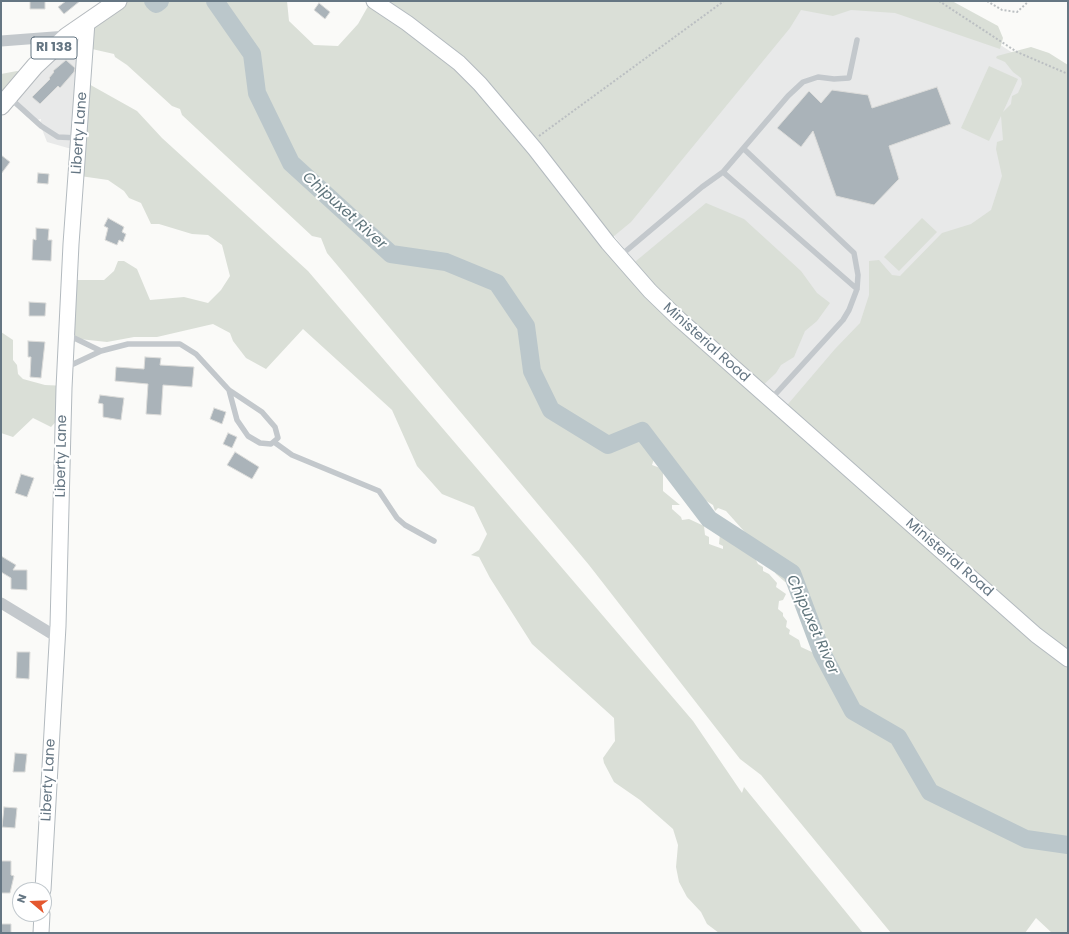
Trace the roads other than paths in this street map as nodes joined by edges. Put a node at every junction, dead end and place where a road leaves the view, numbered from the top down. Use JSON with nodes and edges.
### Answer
{"nodes":[{"id":1,"x":118,"y":1,"type":"edge"},
{"id":2,"x":374,"y":1,"type":"edge"},
{"id":3,"x":87,"y":22,"type":"junction"},
{"id":4,"x":67,"y":36,"type":"junction"},
{"id":5,"x":857,"y":40,"type":"dead end"},
{"id":6,"x":1,"y":41,"type":"edge"},
{"id":7,"x":5,"y":101,"type":"edge"},
{"id":8,"x":80,"y":138,"type":"junction"},
{"id":9,"x":744,"y":149,"type":"junction"},
{"id":10,"x":723,"y":172,"type":"junction"},
{"id":11,"x":620,"y":256,"type":"junction"},
{"id":12,"x":857,"y":289,"type":"junction"},
{"id":13,"x":68,"y":334,"type":"junction"},
{"id":14,"x":101,"y":351,"type":"junction"},
{"id":15,"x":65,"y":368,"type":"junction"},
{"id":16,"x":229,"y":390,"type":"junction"},
{"id":17,"x":770,"y":401,"type":"junction"},
{"id":18,"x":274,"y":442,"type":"junction"},
{"id":19,"x":434,"y":541,"type":"dead end"},
{"id":20,"x":1,"y":603,"type":"edge"},
{"id":21,"x":57,"y":637,"type":"junction"},
{"id":22,"x":1068,"y":659,"type":"edge"},
{"id":23,"x":43,"y":882,"type":"edge"},
{"id":24,"x":42,"y":922,"type":"edge"},
{"id":25,"x":41,"y":933,"type":"edge"}],
"edges":[{"from":1,"to":3,"type":"main road","number":"RI 138"},
{"from":2,"to":11,"type":"main road","name":"Ministerial Road"},
{"from":3,"to":4,"type":"main road","number":"RI 138"},
{"from":3,"to":8,"type":"main road","name":"Liberty Lane"},
{"from":4,"to":6,"type":"street"},
{"from":4,"to":7,"type":"main road","number":"RI 138"},
{"from":5,"to":9,"type":"lane"},
{"from":7,"to":8,"type":"lane"},
{"from":8,"to":13,"type":"main road","name":"Liberty Lane"},
{"from":9,"to":10,"type":"lane"},
{"from":9,"to":12,"type":"lane"},
{"from":10,"to":11,"type":"lane"},
{"from":10,"to":12,"type":"lane"},
{"from":11,"to":17,"type":"main road","name":"Ministerial Road"},
{"from":12,"to":17,"type":"lane"},
{"from":13,"to":14,"type":"lane"},
{"from":13,"to":15,"type":"main road","name":"Liberty Lane"},
{"from":14,"to":15,"type":"lane"},
{"from":14,"to":16,"type":"lane"},
{"from":15,"to":21,"type":"main road","name":"Liberty Lane"},
{"from":16,"to":18,"type":"lane"},
{"from":16,"to":18,"type":"lane"},
{"from":17,"to":22,"type":"main road","name":"Ministerial Road"},
{"from":18,"to":19,"type":"lane"},
{"from":20,"to":21,"type":"street"},
{"from":21,"to":23,"type":"main road","name":"Liberty Lane"},
{"from":24,"to":25,"type":"main road"}]}
